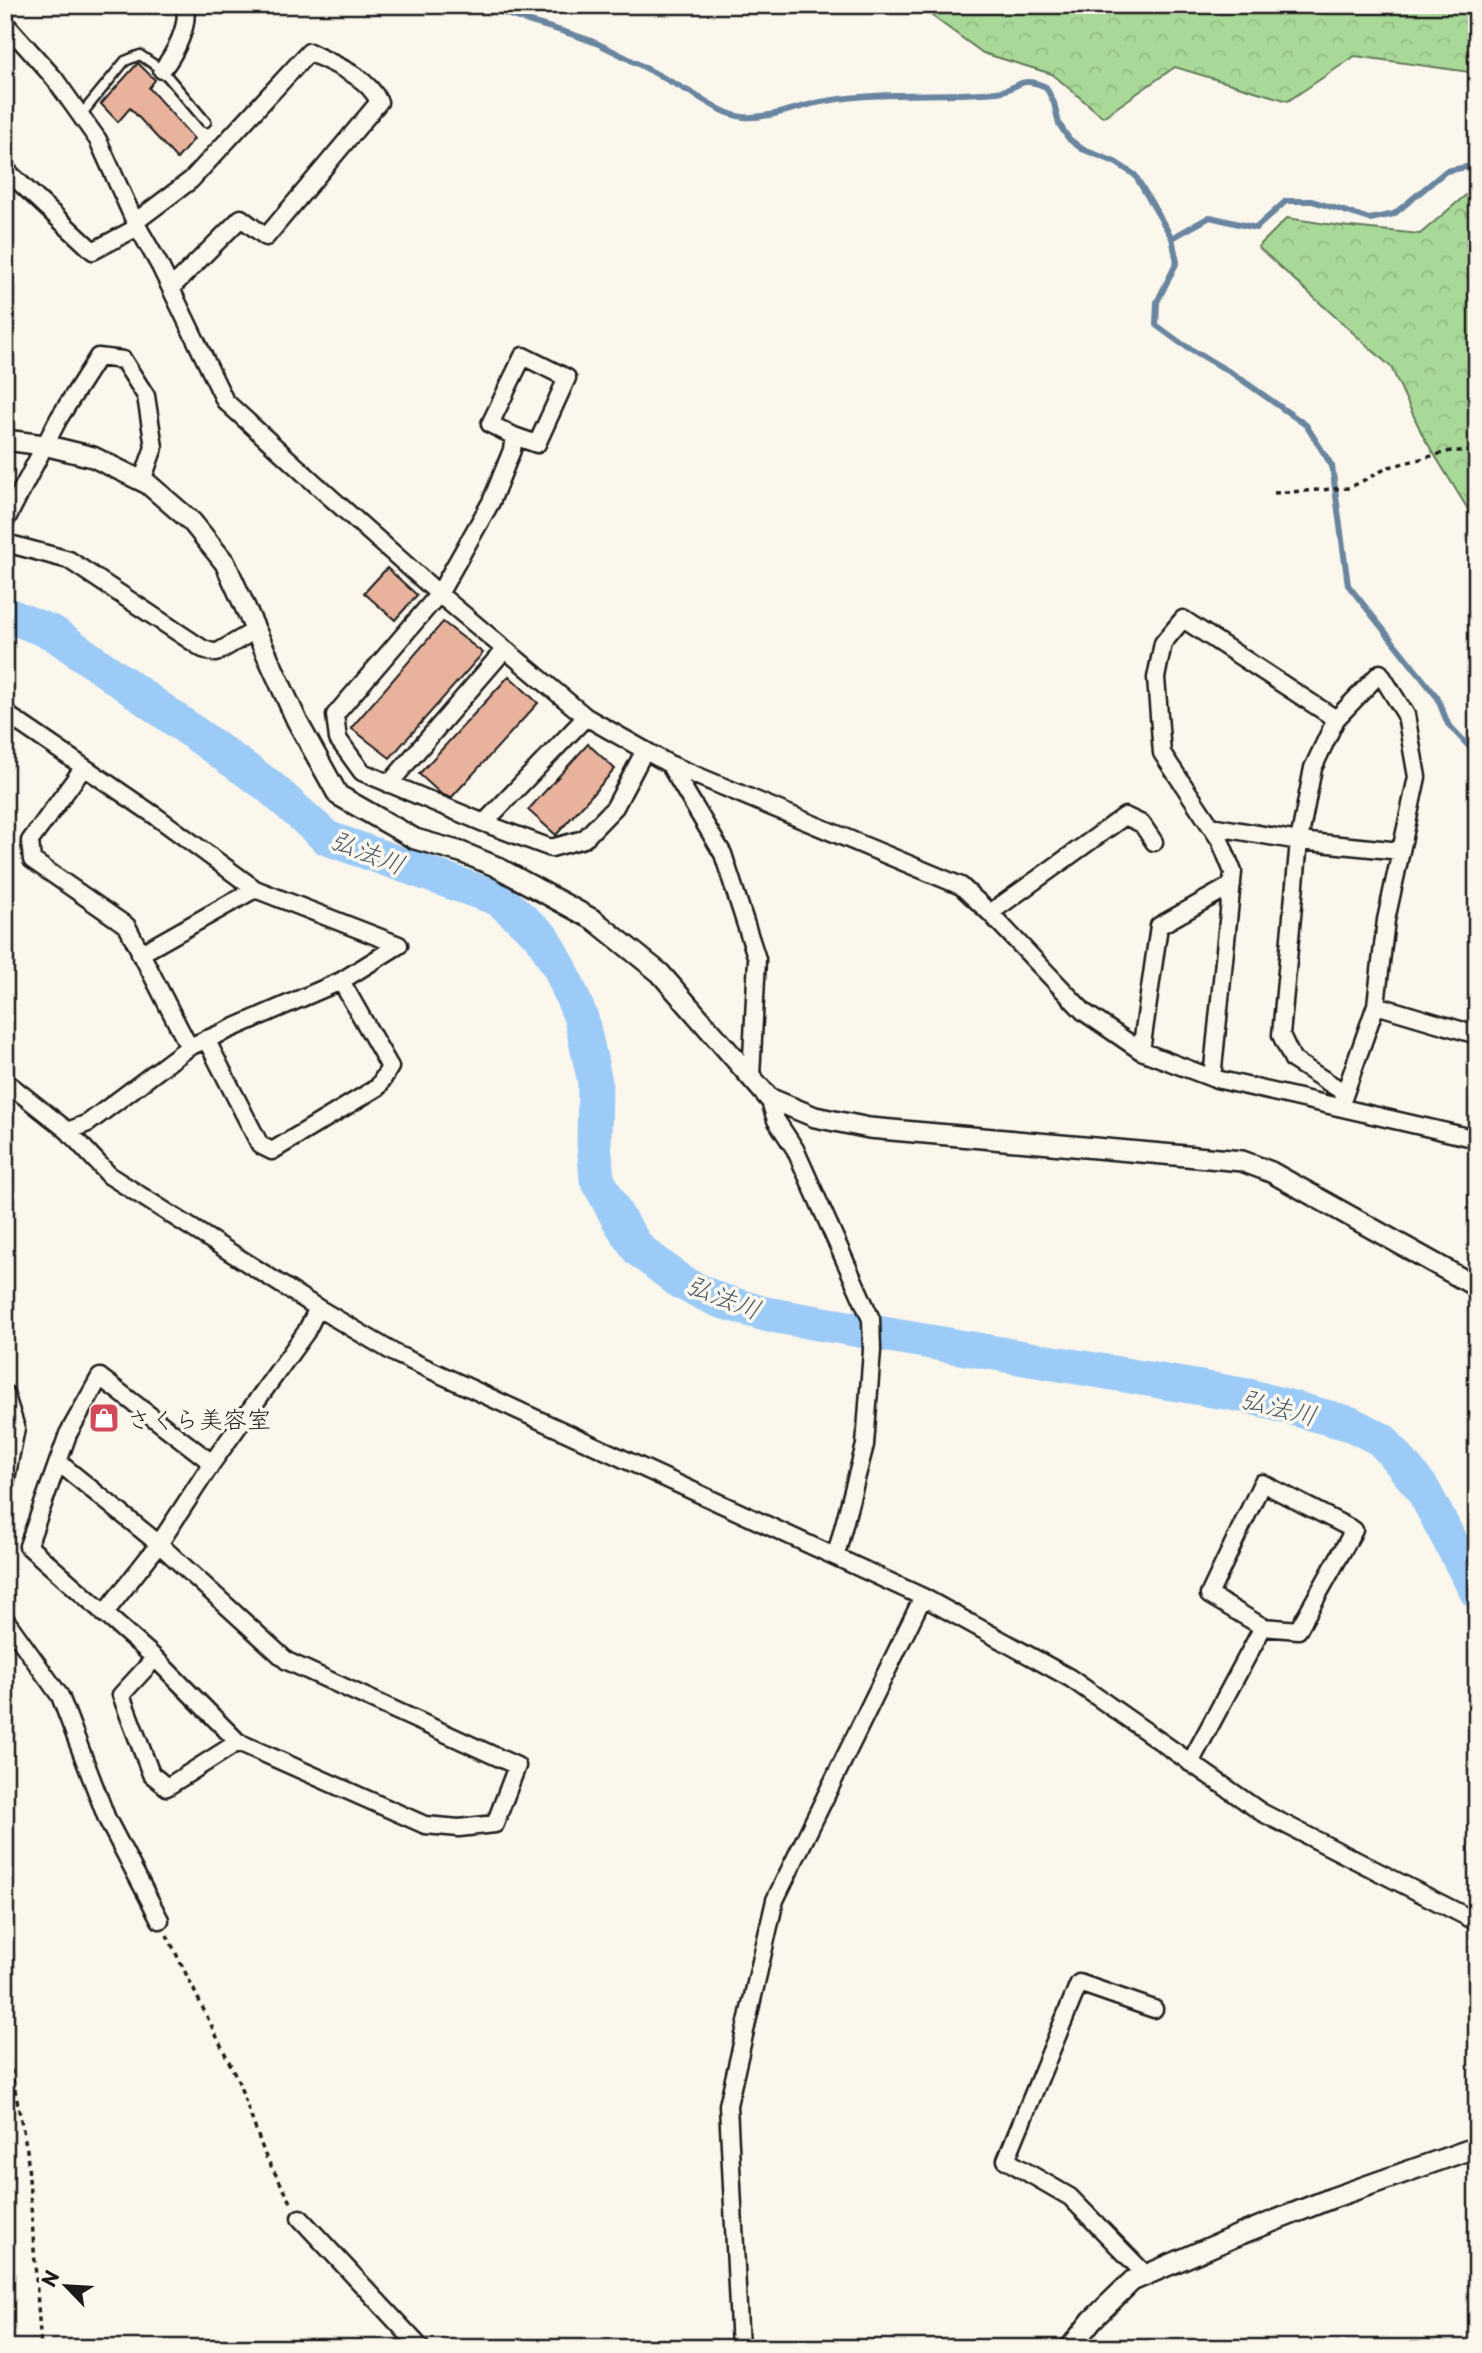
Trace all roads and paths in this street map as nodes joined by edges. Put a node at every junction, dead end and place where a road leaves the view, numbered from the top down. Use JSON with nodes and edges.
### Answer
{"nodes":[{"id":1,"x":184,"y":5,"type":"edge"},
{"id":2,"x":5,"y":23,"type":"edge"},
{"id":3,"x":162,"y":70,"type":"junction"},
{"id":4,"x":80,"y":116,"type":"junction"},
{"id":5,"x":206,"y":122,"type":"dead end"},
{"id":6,"x":5,"y":169,"type":"edge"},
{"id":7,"x":136,"y":225,"type":"junction"},
{"id":8,"x":171,"y":288,"type":"junction"},
{"id":9,"x":514,"y":436,"type":"junction"},
{"id":10,"x":5,"y":440,"type":"edge"},
{"id":11,"x":44,"y":445,"type":"junction"},
{"id":12,"x":1477,"y":451,"type":"edge"},
{"id":13,"x":1477,"y":461,"type":"edge"},
{"id":14,"x":142,"y":481,"type":"junction"},
{"id":15,"x":1274,"y":493,"type":"dead end"},
{"id":16,"x":1477,"y":502,"type":"edge"},
{"id":17,"x":5,"y":522,"type":"edge"},
{"id":18,"x":5,"y":541,"type":"edge"},
{"id":19,"x":439,"y":594,"type":"junction"},
{"id":20,"x":254,"y":631,"type":"junction"},
{"id":21,"x":505,"y":649,"type":"junction"},
{"id":22,"x":5,"y":713,"type":"edge"},
{"id":23,"x":586,"y":717,"type":"junction"},
{"id":24,"x":1336,"y":719,"type":"junction"},
{"id":25,"x":645,"y":750,"type":"junction"},
{"id":26,"x":669,"y":764,"type":"junction"},
{"id":27,"x":84,"y":767,"type":"junction"},
{"id":28,"x":388,"y":784,"type":"junction"},
{"id":29,"x":484,"y":823,"type":"junction"},
{"id":30,"x":1211,"y":826,"type":"junction"},
{"id":31,"x":1299,"y":841,"type":"junction"},
{"id":32,"x":1154,"y":842,"type":"dead end"},
{"id":33,"x":1401,"y":851,"type":"junction"},
{"id":34,"x":1231,"y":885,"type":"junction"},
{"id":35,"x":255,"y":889,"type":"junction"},
{"id":36,"x":990,"y":913,"type":"junction"},
{"id":37,"x":140,"y":954,"type":"junction"},
{"id":38,"x":341,"y":981,"type":"junction"},
{"id":39,"x":1376,"y":1005,"type":"junction"},
{"id":40,"x":1477,"y":1035,"type":"edge"},
{"id":41,"x":206,"y":1039,"type":"junction"},
{"id":42,"x":188,"y":1046,"type":"junction"},
{"id":43,"x":1141,"y":1051,"type":"junction"},
{"id":44,"x":751,"y":1077,"type":"junction"},
{"id":45,"x":1212,"y":1078,"type":"junction"},
{"id":46,"x":5,"y":1082,"type":"edge"},
{"id":47,"x":769,"y":1098,"type":"junction"},
{"id":48,"x":1343,"y":1100,"type":"junction"},
{"id":49,"x":68,"y":1131,"type":"junction"},
{"id":50,"x":1477,"y":1139,"type":"edge"},
{"id":51,"x":1477,"y":1287,"type":"edge"},
{"id":52,"x":318,"y":1308,"type":"junction"},
{"id":53,"x":5,"y":1393,"type":"edge"},
{"id":54,"x":58,"y":1462,"type":"junction"},
{"id":55,"x":212,"y":1463,"type":"junction"},
{"id":56,"x":5,"y":1484,"type":"edge"},
{"id":57,"x":159,"y":1544,"type":"junction"},
{"id":58,"x":836,"y":1555,"type":"junction"},
{"id":59,"x":923,"y":1597,"type":"junction"},
{"id":60,"x":104,"y":1614,"type":"junction"},
{"id":61,"x":5,"y":1619,"type":"edge"},
{"id":62,"x":1263,"y":1627,"type":"junction"},
{"id":63,"x":155,"y":1658,"type":"junction"},
{"id":64,"x":238,"y":1742,"type":"junction"},
{"id":65,"x":1190,"y":1763,"type":"junction"},
{"id":66,"x":160,"y":1920,"type":"joint"},
{"id":67,"x":1477,"y":1922,"type":"edge"},
{"id":68,"x":1154,"y":2009,"type":"dead end"},
{"id":69,"x":5,"y":2040,"type":"edge"},
{"id":70,"x":1477,"y":2147,"type":"edge"},
{"id":71,"x":300,"y":2218,"type":"joint"},
{"id":72,"x":1146,"y":2275,"type":"junction"},
{"id":73,"x":41,"y":2348,"type":"edge"},
{"id":74,"x":421,"y":2348,"type":"edge"},
{"id":75,"x":740,"y":2348,"type":"edge"},
{"id":76,"x":1070,"y":2348,"type":"edge"}],
"edges":[{"from":1,"to":3,"type":"street"},
{"from":2,"to":4,"type":"street"},
{"from":3,"to":4,"type":"lane"},
{"from":3,"to":5,"type":"lane"},
{"from":4,"to":7,"type":"street"},
{"from":6,"to":7,"type":"street"},
{"from":7,"to":8,"type":"street"},
{"from":7,"to":8,"type":"street"},
{"from":8,"to":19,"type":"street"},
{"from":9,"to":9,"type":"street"},
{"from":9,"to":19,"type":"street"},
{"from":10,"to":11,"type":"street"},
{"from":11,"to":14,"type":"street"},
{"from":11,"to":14,"type":"street"},
{"from":11,"to":17,"type":"street"},
{"from":12,"to":15,"type":"path"},
{"from":13,"to":16,"type":"path"},
{"from":14,"to":20,"type":"street"},
{"from":18,"to":20,"type":"street"},
{"from":19,"to":21,"type":"street"},
{"from":19,"to":28,"type":"street"},
{"from":20,"to":44,"type":"street"},
{"from":21,"to":23,"type":"street"},
{"from":21,"to":28,"type":"street"},
{"from":22,"to":27,"type":"street"},
{"from":23,"to":25,"type":"street"},
{"from":23,"to":29,"type":"street"},
{"from":24,"to":30,"type":"street"},
{"from":24,"to":31,"type":"street"},
{"from":24,"to":33,"type":"street"},
{"from":25,"to":26,"type":"street"},
{"from":25,"to":29,"type":"street"},
{"from":26,"to":36,"type":"street"},
{"from":26,"to":44,"type":"street"},
{"from":27,"to":35,"type":"street"},
{"from":27,"to":37,"type":"street"},
{"from":28,"to":29,"type":"street"},
{"from":30,"to":31,"type":"street"},
{"from":30,"to":34,"type":"street"},
{"from":31,"to":33,"type":"street"},
{"from":31,"to":48,"type":"street"},
{"from":32,"to":36,"type":"street"},
{"from":33,"to":39,"type":"street"},
{"from":34,"to":43,"type":"street"},
{"from":34,"to":45,"type":"street"},
{"from":35,"to":37,"type":"street"},
{"from":35,"to":38,"type":"street"},
{"from":36,"to":43,"type":"street"},
{"from":37,"to":42,"type":"street"},
{"from":38,"to":41,"type":"street"},
{"from":38,"to":41,"type":"street"},
{"from":39,"to":40,"type":"street"},
{"from":39,"to":48,"type":"street"},
{"from":41,"to":42,"type":"street"},
{"from":42,"to":49,"type":"street"},
{"from":43,"to":45,"type":"street"},
{"from":44,"to":47,"type":"street"},
{"from":45,"to":48,"type":"street"},
{"from":46,"to":49,"type":"street"},
{"from":47,"to":51,"type":"street"},
{"from":47,"to":58,"type":"street"},
{"from":48,"to":50,"type":"street"},
{"from":49,"to":52,"type":"street"},
{"from":52,"to":55,"type":"street"},
{"from":52,"to":58,"type":"street"},
{"from":53,"to":56,"type":"street"},
{"from":54,"to":55,"type":"street"},
{"from":54,"to":57,"type":"street"},
{"from":54,"to":60,"type":"street"},
{"from":55,"to":57,"type":"street"},
{"from":57,"to":60,"type":"street"},
{"from":57,"to":64,"type":"street"},
{"from":58,"to":59,"type":"street"},
{"from":59,"to":65,"type":"street"},
{"from":59,"to":75,"type":"street"},
{"from":60,"to":63,"type":"street"},
{"from":61,"to":66,"type":"street"},
{"from":62,"to":62,"type":"street"},
{"from":62,"to":65,"type":"street"},
{"from":63,"to":64,"type":"street"},
{"from":63,"to":64,"type":"street"},
{"from":65,"to":67,"type":"street"},
{"from":66,"to":71,"type":"path"},
{"from":68,"to":72,"type":"street"},
{"from":69,"to":73,"type":"path"},
{"from":70,"to":72,"type":"street"},
{"from":71,"to":74,"type":"street"},
{"from":72,"to":76,"type":"street"}]}
